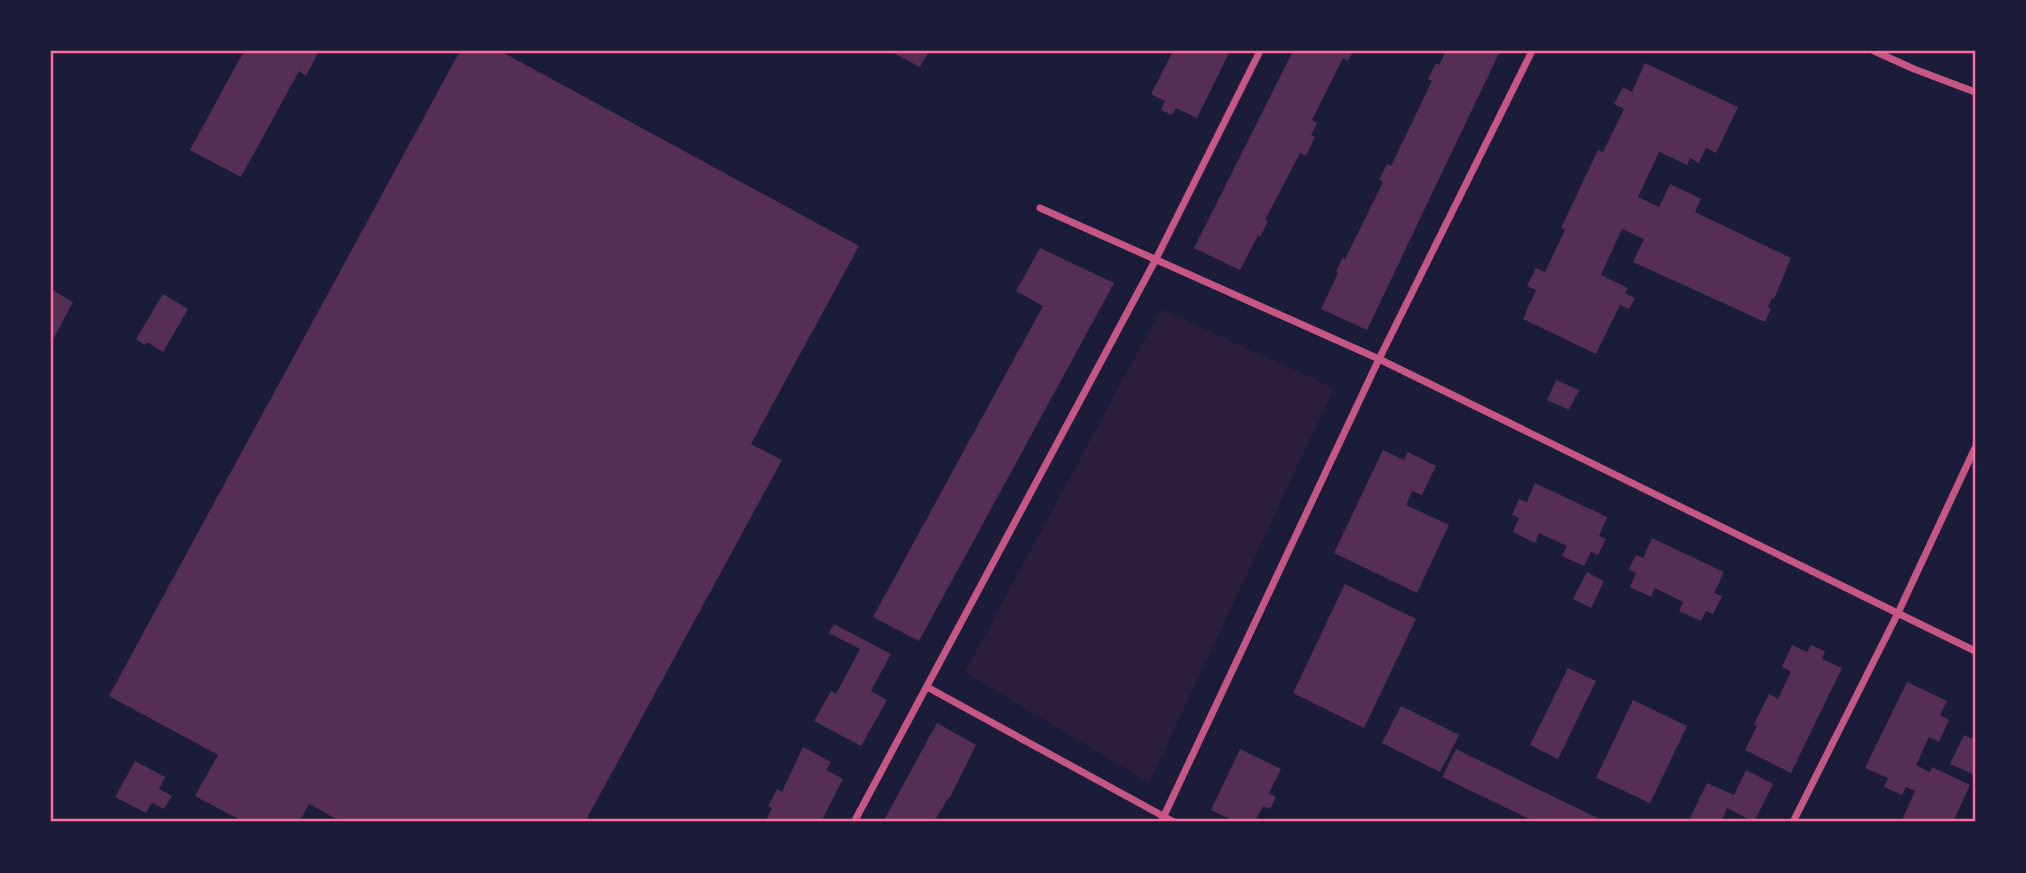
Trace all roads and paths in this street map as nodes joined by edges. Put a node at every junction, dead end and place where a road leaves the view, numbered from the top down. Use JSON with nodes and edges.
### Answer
{"nodes":[{"id":1,"x":1260,"y":51,"type":"edge"},
{"id":2,"x":1532,"y":51,"type":"edge"},
{"id":3,"x":1874,"y":51,"type":"edge"},
{"id":4,"x":1975,"y":92,"type":"edge"},
{"id":5,"x":1040,"y":208,"type":"dead end"},
{"id":6,"x":1156,"y":259,"type":"junction"},
{"id":7,"x":1379,"y":359,"type":"junction"},
{"id":8,"x":1975,"y":448,"type":"edge"},
{"id":9,"x":1898,"y":613,"type":"junction"},
{"id":10,"x":1975,"y":651,"type":"edge"},
{"id":11,"x":927,"y":687,"type":"junction"},
{"id":12,"x":1162,"y":820,"type":"edge"},
{"id":13,"x":854,"y":822,"type":"edge"},
{"id":14,"x":1174,"y":822,"type":"edge"},
{"id":15,"x":1793,"y":822,"type":"edge"}],
"edges":[{"from":1,"to":6,"type":"street"},
{"from":2,"to":7,"type":"street"},
{"from":3,"to":4,"type":"street"},
{"from":5,"to":6,"type":"street"},
{"from":6,"to":7,"type":"street"},
{"from":6,"to":11,"type":"street"},
{"from":7,"to":9,"type":"street"},
{"from":7,"to":12,"type":"street"},
{"from":8,"to":9,"type":"street"},
{"from":9,"to":10,"type":"street"},
{"from":9,"to":15,"type":"street"},
{"from":11,"to":12,"type":"street"},
{"from":11,"to":13,"type":"street"},
{"from":12,"to":14,"type":"street"}]}
